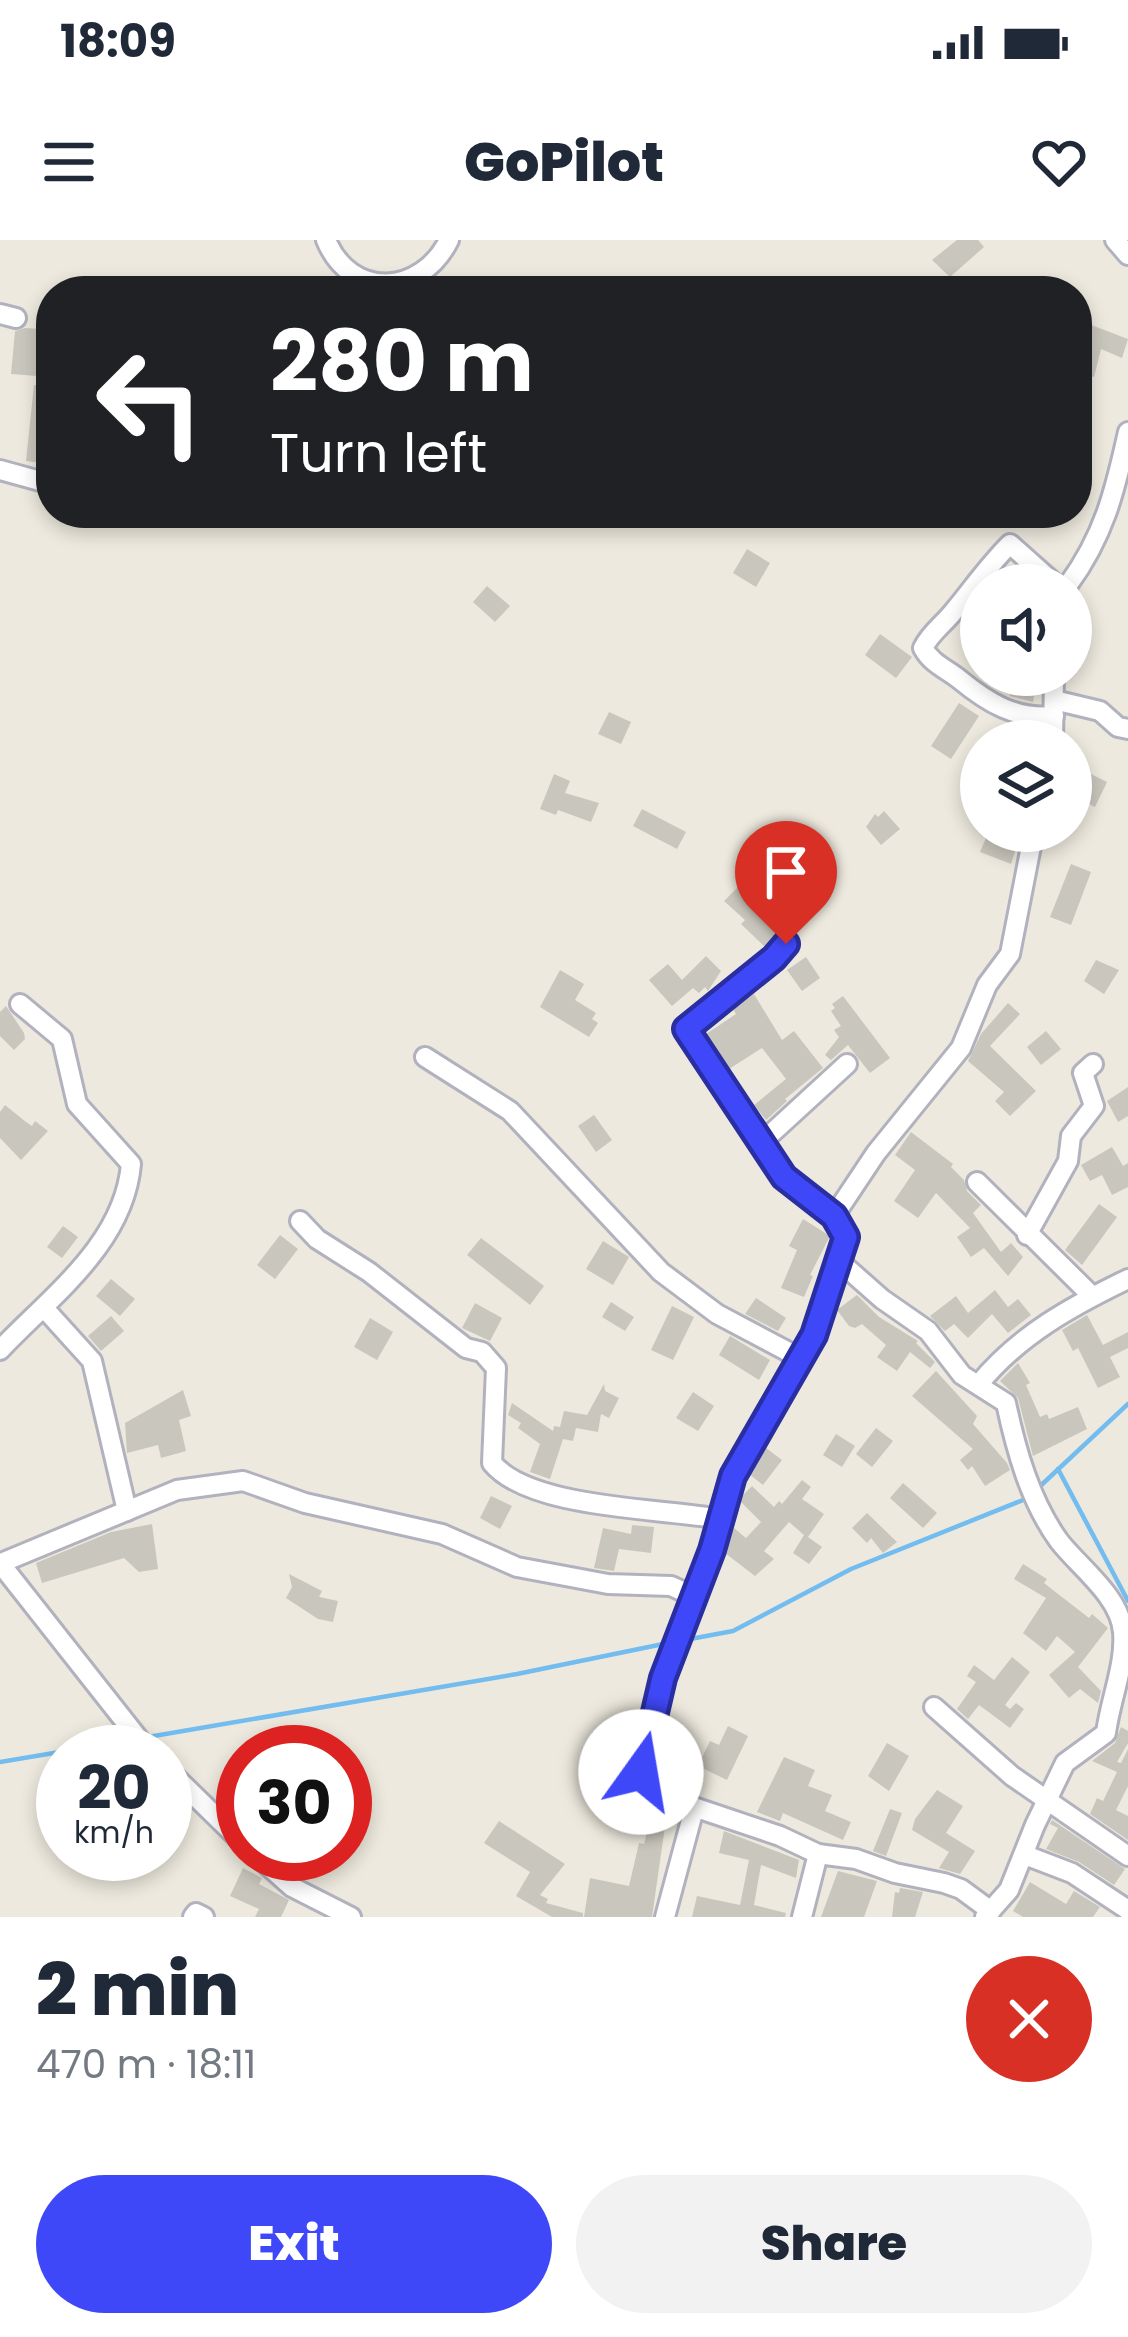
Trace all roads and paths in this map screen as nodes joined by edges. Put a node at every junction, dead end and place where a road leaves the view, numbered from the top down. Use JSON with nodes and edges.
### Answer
{"nodes":[{"id":1,"x":326,"y":240,"type":"edge"},
{"id":2,"x":449,"y":240,"type":"edge"},
{"id":3,"x":1115,"y":240,"type":"edge"},
{"id":4,"x":1128,"y":255,"type":"edge"},
{"id":5,"x":356,"y":276,"type":"edge"},
{"id":6,"x":417,"y":276,"type":"edge"},
{"id":7,"x":1128,"y":432,"type":"edge"},
{"id":8,"x":0,"y":470,"type":"edge"},
{"id":9,"x":36,"y":480,"type":"edge"},
{"id":10,"x":990,"y":564,"type":"edge"},
{"id":11,"x":1032,"y":564,"type":"edge"},
{"id":12,"x":1083,"y":564,"type":"edge"},
{"id":13,"x":960,"y":602,"type":"edge"},
{"id":14,"x":960,"y":682,"type":"edge"},
{"id":15,"x":980,"y":696,"type":"edge"},
{"id":16,"x":1054,"y":696,"type":"edge"},
{"id":17,"x":1054,"y":708,"type":"junction"},
{"id":18,"x":1054,"y":720,"type":"edge"},
{"id":19,"x":1128,"y":729,"type":"edge"},
{"id":20,"x":1030,"y":852,"type":"edge"},
{"id":21,"x":786,"y":944,"type":"dead end"},
{"id":22,"x":20,"y":1004,"type":"dead end"},
{"id":23,"x":425,"y":1057,"type":"dead end"},
{"id":24,"x":847,"y":1064,"type":"dead end"},
{"id":25,"x":1093,"y":1064,"type":"dead end"},
{"id":26,"x":763,"y":1141,"type":"junction"},
{"id":27,"x":977,"y":1182,"type":"dead end"},
{"id":28,"x":834,"y":1216,"type":"junction"},
{"id":29,"x":300,"y":1221,"type":"dead end"},
{"id":30,"x":1027,"y":1235,"type":"junction"},
{"id":31,"x":839,"y":1261,"type":"junction"},
{"id":32,"x":1128,"y":1280,"type":"edge"},
{"id":33,"x":1092,"y":1296,"type":"junction"},
{"id":34,"x":44,"y":1308,"type":"junction"},
{"id":35,"x":0,"y":1350,"type":"edge"},
{"id":36,"x":800,"y":1358,"type":"junction"},
{"id":37,"x":979,"y":1384,"type":"junction"},
{"id":38,"x":127,"y":1511,"type":"junction"},
{"id":39,"x":720,"y":1519,"type":"junction"},
{"id":40,"x":0,"y":1563,"type":"edge"},
{"id":41,"x":1128,"y":1588,"type":"edge"},
{"id":42,"x":693,"y":1596,"type":"junction"},
{"id":43,"x":1106,"y":1597,"type":"junction"},
{"id":44,"x":934,"y":1707,"type":"dead end"},
{"id":45,"x":128,"y":1725,"type":"edge"},
{"id":46,"x":192,"y":1793,"type":"edge"},
{"id":47,"x":1049,"y":1800,"type":"junction"},
{"id":48,"x":694,"y":1809,"type":"junction"},
{"id":49,"x":216,"y":1817,"type":"edge"},
{"id":50,"x":818,"y":1854,"type":"junction"},
{"id":51,"x":1025,"y":1855,"type":"junction"},
{"id":52,"x":1128,"y":1856,"type":"edge"},
{"id":53,"x":285,"y":1881,"type":"edge"},
{"id":54,"x":1128,"y":1910,"type":"edge"},
{"id":55,"x":988,"y":1914,"type":"edge"},
{"id":56,"x":194,"y":1917,"type":"edge"},
{"id":57,"x":204,"y":1917,"type":"edge"},
{"id":58,"x":351,"y":1917,"type":"edge"},
{"id":59,"x":665,"y":1917,"type":"edge"},
{"id":60,"x":802,"y":1917,"type":"edge"}],
"edges":[{"from":1,"to":5,"type":"street"},
{"from":2,"to":6,"type":"street"},
{"from":3,"to":4,"type":"street"},
{"from":7,"to":12,"type":"street"},
{"from":8,"to":9,"type":"street"},
{"from":10,"to":11,"type":"street"},
{"from":13,"to":14,"type":"street"},
{"from":15,"to":17,"type":"street"},
{"from":16,"to":17,"type":"street"},
{"from":17,"to":18,"type":"street"},
{"from":17,"to":19,"type":"street"},
{"from":20,"to":28,"type":"street"},
{"from":21,"to":26,"type":"street"},
{"from":22,"to":34,"type":"street"},
{"from":23,"to":36,"type":"street"},
{"from":24,"to":26,"type":"street"},
{"from":25,"to":30,"type":"street"},
{"from":26,"to":28,"type":"street"},
{"from":27,"to":30,"type":"street"},
{"from":28,"to":31,"type":"street"},
{"from":29,"to":39,"type":"street"},
{"from":30,"to":33,"type":"street"},
{"from":31,"to":36,"type":"street"},
{"from":31,"to":37,"type":"street"},
{"from":32,"to":33,"type":"street"},
{"from":33,"to":37,"type":"street"},
{"from":34,"to":35,"type":"street"},
{"from":34,"to":38,"type":"street"},
{"from":36,"to":39,"type":"street"},
{"from":37,"to":43,"type":"street"},
{"from":38,"to":40,"type":"street"},
{"from":38,"to":42,"type":"street"},
{"from":39,"to":42,"type":"street"},
{"from":40,"to":45,"type":"street"},
{"from":41,"to":43,"type":"street"},
{"from":42,"to":48,"type":"street"},
{"from":43,"to":47,"type":"street"},
{"from":44,"to":47,"type":"street"},
{"from":46,"to":49,"type":"street"},
{"from":47,"to":51,"type":"street"},
{"from":47,"to":52,"type":"street"},
{"from":48,"to":50,"type":"street"},
{"from":48,"to":59,"type":"street"},
{"from":50,"to":55,"type":"street"},
{"from":50,"to":60,"type":"street"},
{"from":51,"to":54,"type":"street"},
{"from":51,"to":55,"type":"street"},
{"from":53,"to":58,"type":"street"},
{"from":56,"to":57,"type":"street"}]}
